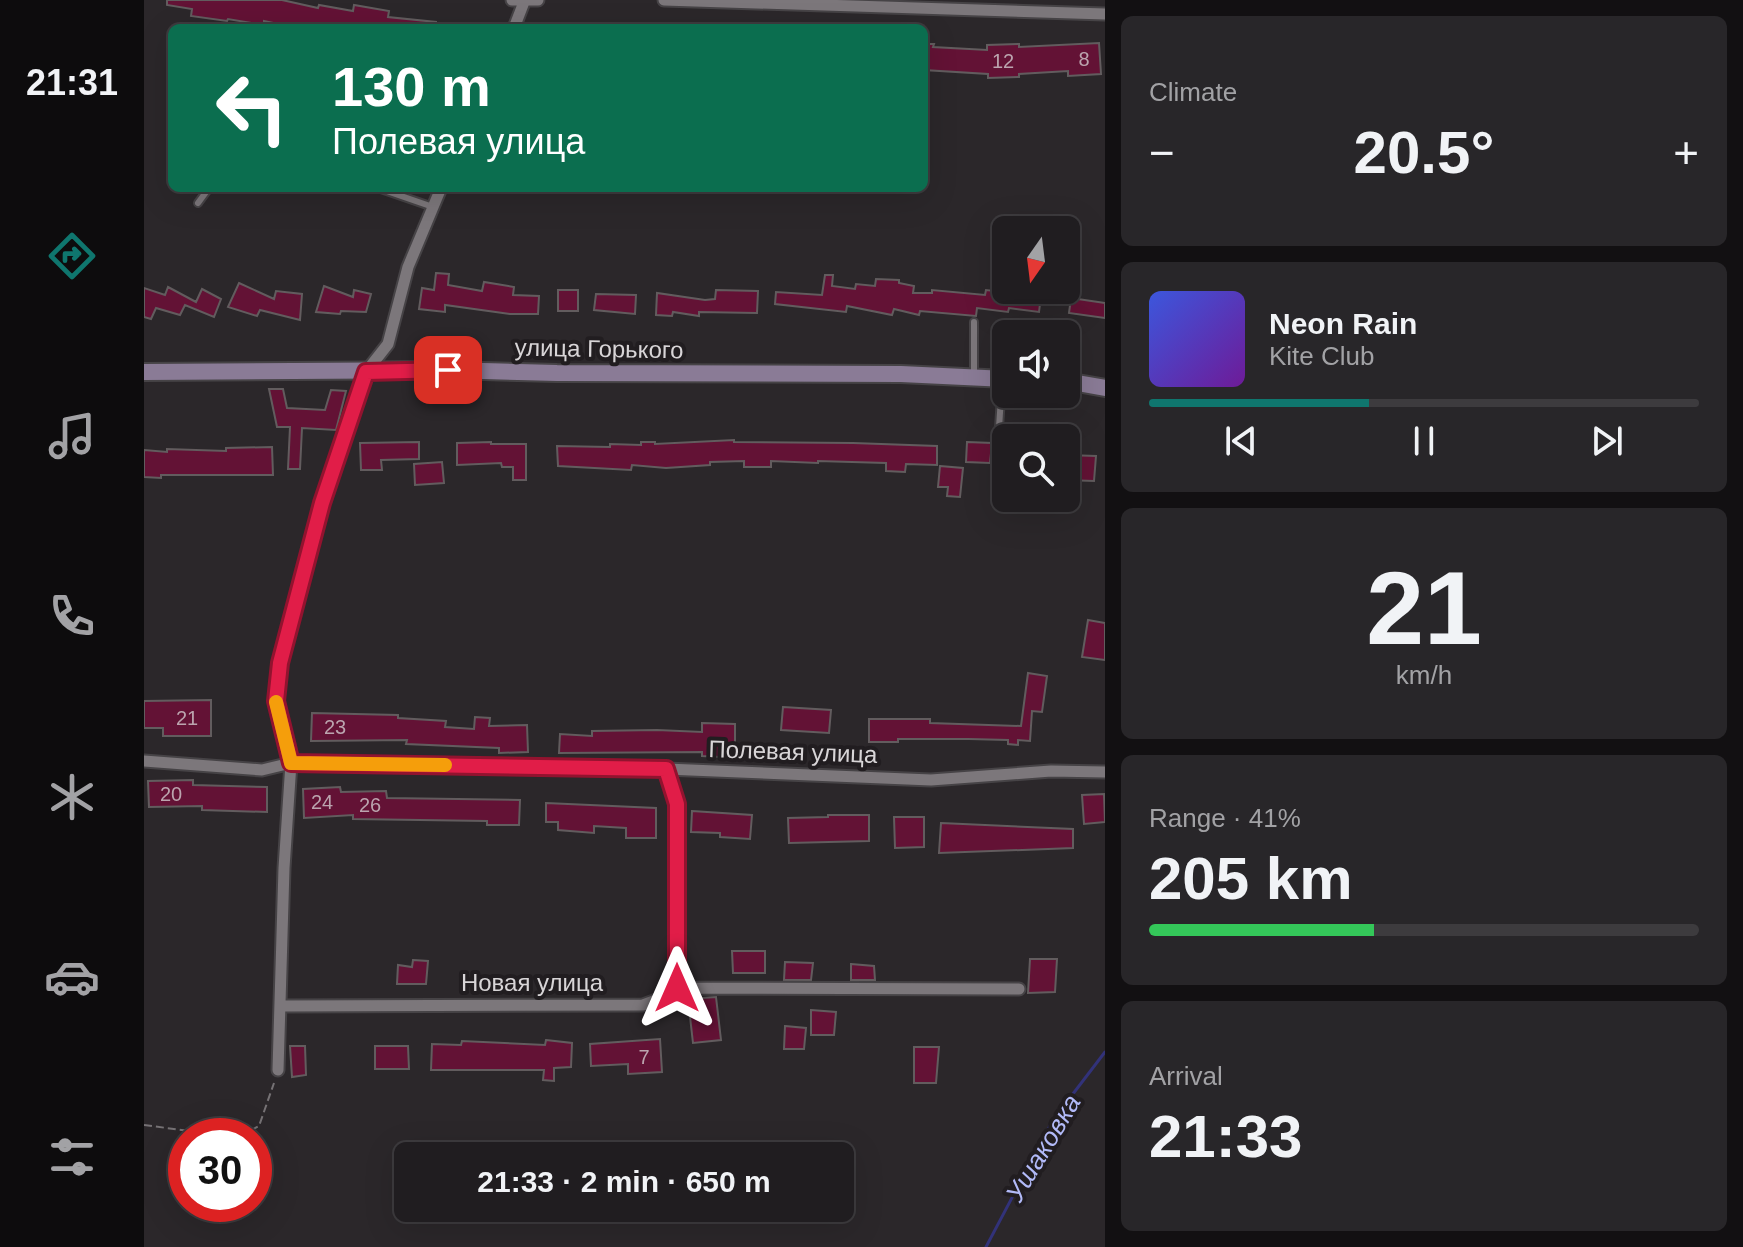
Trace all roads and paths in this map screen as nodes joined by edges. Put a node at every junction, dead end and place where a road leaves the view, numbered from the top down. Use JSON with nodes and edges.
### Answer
{"nodes":[{"id":1,"x":538,"y":0,"type":"edge"},
{"id":2,"x":664,"y":0,"type":"edge"},
{"id":3,"x":518,"y":1,"type":"edge"},
{"id":4,"x":1105,"y":14,"type":"edge"},
{"id":5,"x":515,"y":24,"type":"edge"},
{"id":6,"x":206,"y":192,"type":"edge"},
{"id":7,"x":390,"y":192,"type":"edge"},
{"id":8,"x":439,"y":192,"type":"edge"},
{"id":9,"x":198,"y":203,"type":"dead end"},
{"id":10,"x":433,"y":207,"type":"junction"},
{"id":11,"x":974,"y":322,"type":"dead end"},
{"id":12,"x":144,"y":372,"type":"edge"},
{"id":13,"x":366,"y":372,"type":"junction"},
{"id":14,"x":974,"y":377,"type":"junction"},
{"id":15,"x":992,"y":378,"type":"edge"},
{"id":16,"x":1080,"y":384,"type":"edge"},
{"id":17,"x":1105,"y":388,"type":"edge"},
{"id":18,"x":144,"y":761,"type":"edge"},
{"id":19,"x":291,"y":763,"type":"junction"},
{"id":20,"x":666,"y":769,"type":"junction"},
{"id":21,"x":1105,"y":772,"type":"edge"},
{"id":22,"x":677,"y":988,"type":"junction"},
{"id":23,"x":1019,"y":989,"type":"dead end"},
{"id":24,"x":281,"y":1006,"type":"junction"},
{"id":25,"x":278,"y":1070,"type":"joint"},
{"id":26,"x":263,"y":1118,"type":"edge"},
{"id":27,"x":144,"y":1125,"type":"edge"},
{"id":28,"x":168,"y":1128,"type":"edge"}],
"edges":[{"from":1,"to":3,"type":"street"},
{"from":2,"to":4,"type":"street"},
{"from":3,"to":5,"type":"street"},
{"from":6,"to":9,"type":"lane"},
{"from":7,"to":10,"type":"lane"},
{"from":8,"to":10,"type":"street"},
{"from":10,"to":13,"type":"street"},
{"from":11,"to":14,"type":"lane"},
{"from":12,"to":13,"type":"main road","name":"улица Горького"},
{"from":13,"to":14,"type":"main road","name":"улица Горького"},
{"from":13,"to":19,"type":"street"},
{"from":14,"to":15,"type":"main road","name":"улица Горького"},
{"from":16,"to":17,"type":"main road"},
{"from":18,"to":19,"type":"street","name":"Полевая улица"},
{"from":19,"to":20,"type":"street","name":"Полевая улица"},
{"from":19,"to":24,"type":"street"},
{"from":20,"to":21,"type":"street","name":"Полевая улица"},
{"from":20,"to":22,"type":"street"},
{"from":22,"to":23,"type":"street","name":"Новая улица"},
{"from":22,"to":24,"type":"street","name":"Новая улица"},
{"from":24,"to":25,"type":"street"},
{"from":25,"to":26,"type":"path"},
{"from":27,"to":28,"type":"path"}]}
